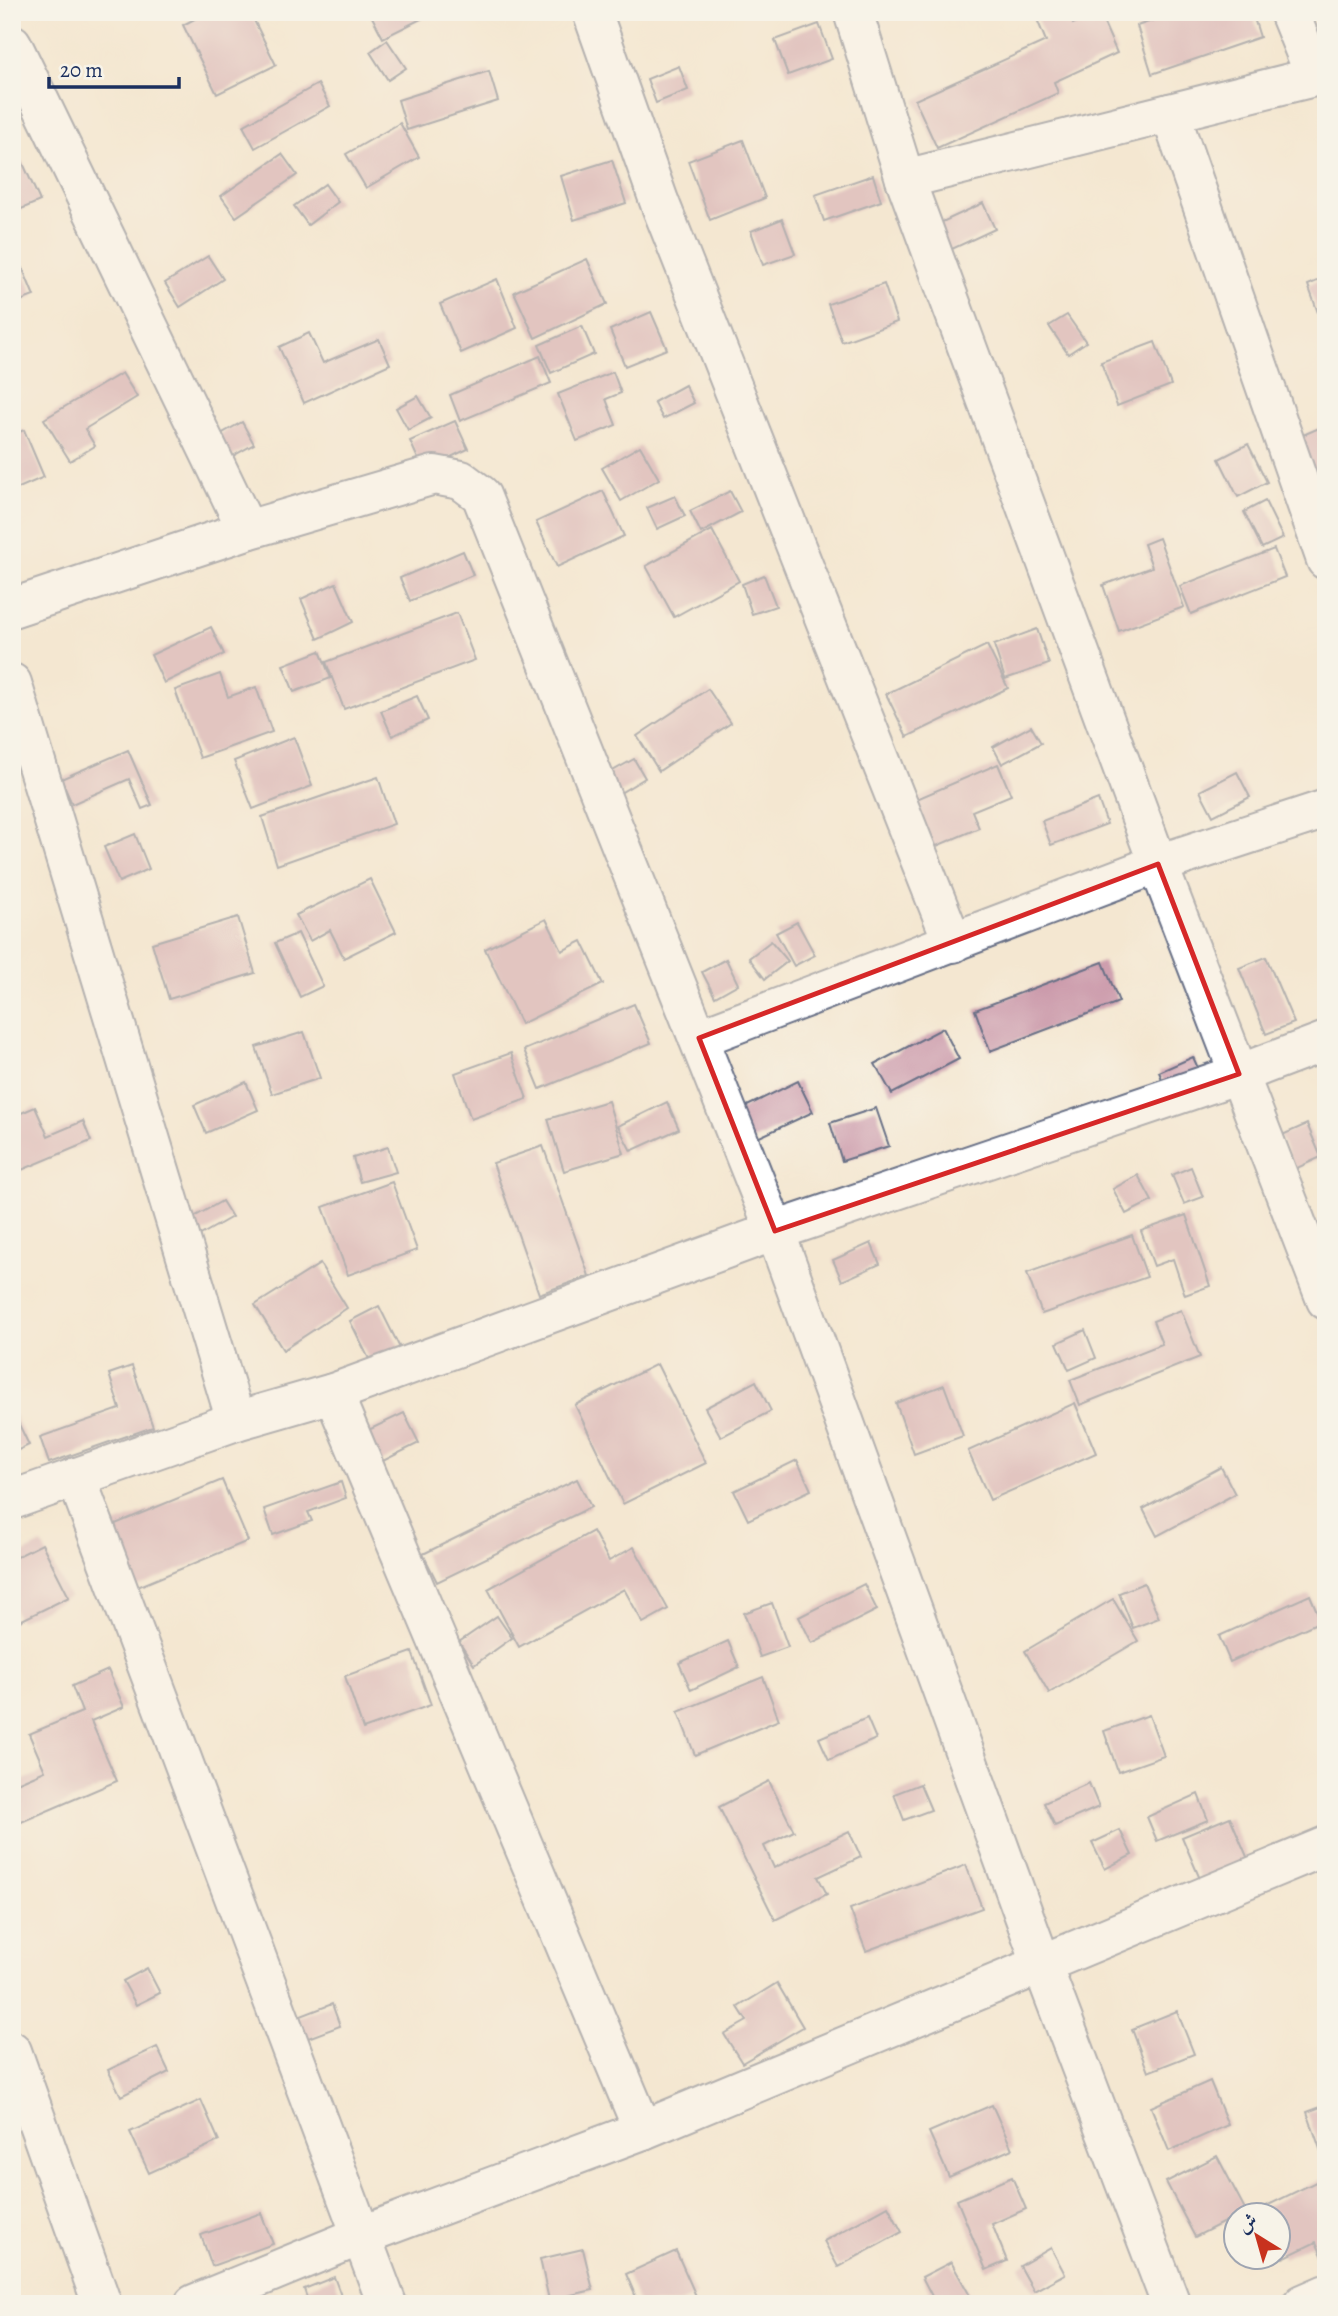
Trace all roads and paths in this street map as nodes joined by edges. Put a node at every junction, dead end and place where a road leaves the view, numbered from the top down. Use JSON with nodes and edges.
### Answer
{"nodes":[{"id":1,"x":592,"y":12,"type":"edge"},
{"id":2,"x":853,"y":12,"type":"edge"},
{"id":3,"x":1289,"y":12,"type":"edge"},
{"id":4,"x":12,"y":44,"type":"edge"},
{"id":5,"x":1321,"y":75,"type":"edge"},
{"id":6,"x":1170,"y":113,"type":"junction"},
{"id":7,"x":905,"y":179,"type":"junction"},
{"id":8,"x":247,"y":530,"type":"junction"},
{"id":9,"x":1326,"y":560,"type":"edge"},
{"id":10,"x":12,"y":608,"type":"edge"},
{"id":11,"x":12,"y":683,"type":"edge"},
{"id":12,"x":1326,"y":809,"type":"edge"},
{"id":13,"x":1158,"y":864,"type":"junction"},
{"id":14,"x":953,"y":943,"type":"junction"},
{"id":15,"x":699,"y":1038,"type":"junction"},
{"id":16,"x":1326,"y":1041,"type":"edge"},
{"id":17,"x":1239,"y":1074,"type":"junction"},
{"id":18,"x":775,"y":1231,"type":"junction"},
{"id":19,"x":1326,"y":1300,"type":"edge"},
{"id":20,"x":333,"y":1393,"type":"junction"},
{"id":21,"x":236,"y":1421,"type":"junction"},
{"id":22,"x":76,"y":1478,"type":"junction"},
{"id":23,"x":12,"y":1500,"type":"edge"},
{"id":24,"x":1326,"y":1846,"type":"edge"},
{"id":25,"x":1042,"y":1965,"type":"junction"},
{"id":26,"x":12,"y":2051,"type":"edge"},
{"id":27,"x":643,"y":2130,"type":"junction"},
{"id":28,"x":360,"y":2236,"type":"junction"},
{"id":29,"x":1326,"y":2294,"type":"edge"},
{"id":30,"x":102,"y":2304,"type":"edge"},
{"id":31,"x":194,"y":2304,"type":"edge"},
{"id":32,"x":387,"y":2304,"type":"edge"},
{"id":33,"x":1171,"y":2304,"type":"edge"},
{"id":34,"x":1303,"y":2304,"type":"edge"}],
"edges":[{"from":1,"to":14,"type":"street"},
{"from":2,"to":7,"type":"street"},
{"from":3,"to":5,"type":"street"},
{"from":4,"to":8,"type":"street"},
{"from":5,"to":6,"type":"street"},
{"from":6,"to":7,"type":"street"},
{"from":6,"to":9,"type":"street"},
{"from":7,"to":13,"type":"street"},
{"from":8,"to":10,"type":"street"},
{"from":8,"to":15,"type":"street"},
{"from":11,"to":21,"type":"street"},
{"from":12,"to":13,"type":"street"},
{"from":13,"to":14,"type":"street"},
{"from":13,"to":17,"type":"street"},
{"from":14,"to":15,"type":"street"},
{"from":15,"to":18,"type":"street"},
{"from":16,"to":17,"type":"street"},
{"from":17,"to":18,"type":"street"},
{"from":17,"to":19,"type":"street"},
{"from":18,"to":20,"type":"street"},
{"from":18,"to":25,"type":"street"},
{"from":20,"to":21,"type":"street"},
{"from":20,"to":27,"type":"street"},
{"from":21,"to":22,"type":"street"},
{"from":22,"to":23,"type":"street"},
{"from":22,"to":28,"type":"street"},
{"from":24,"to":25,"type":"street"},
{"from":25,"to":27,"type":"street"},
{"from":25,"to":33,"type":"street"},
{"from":26,"to":30,"type":"street"},
{"from":27,"to":28,"type":"street"},
{"from":28,"to":31,"type":"street"},
{"from":28,"to":32,"type":"street"},
{"from":29,"to":34,"type":"street"}]}
